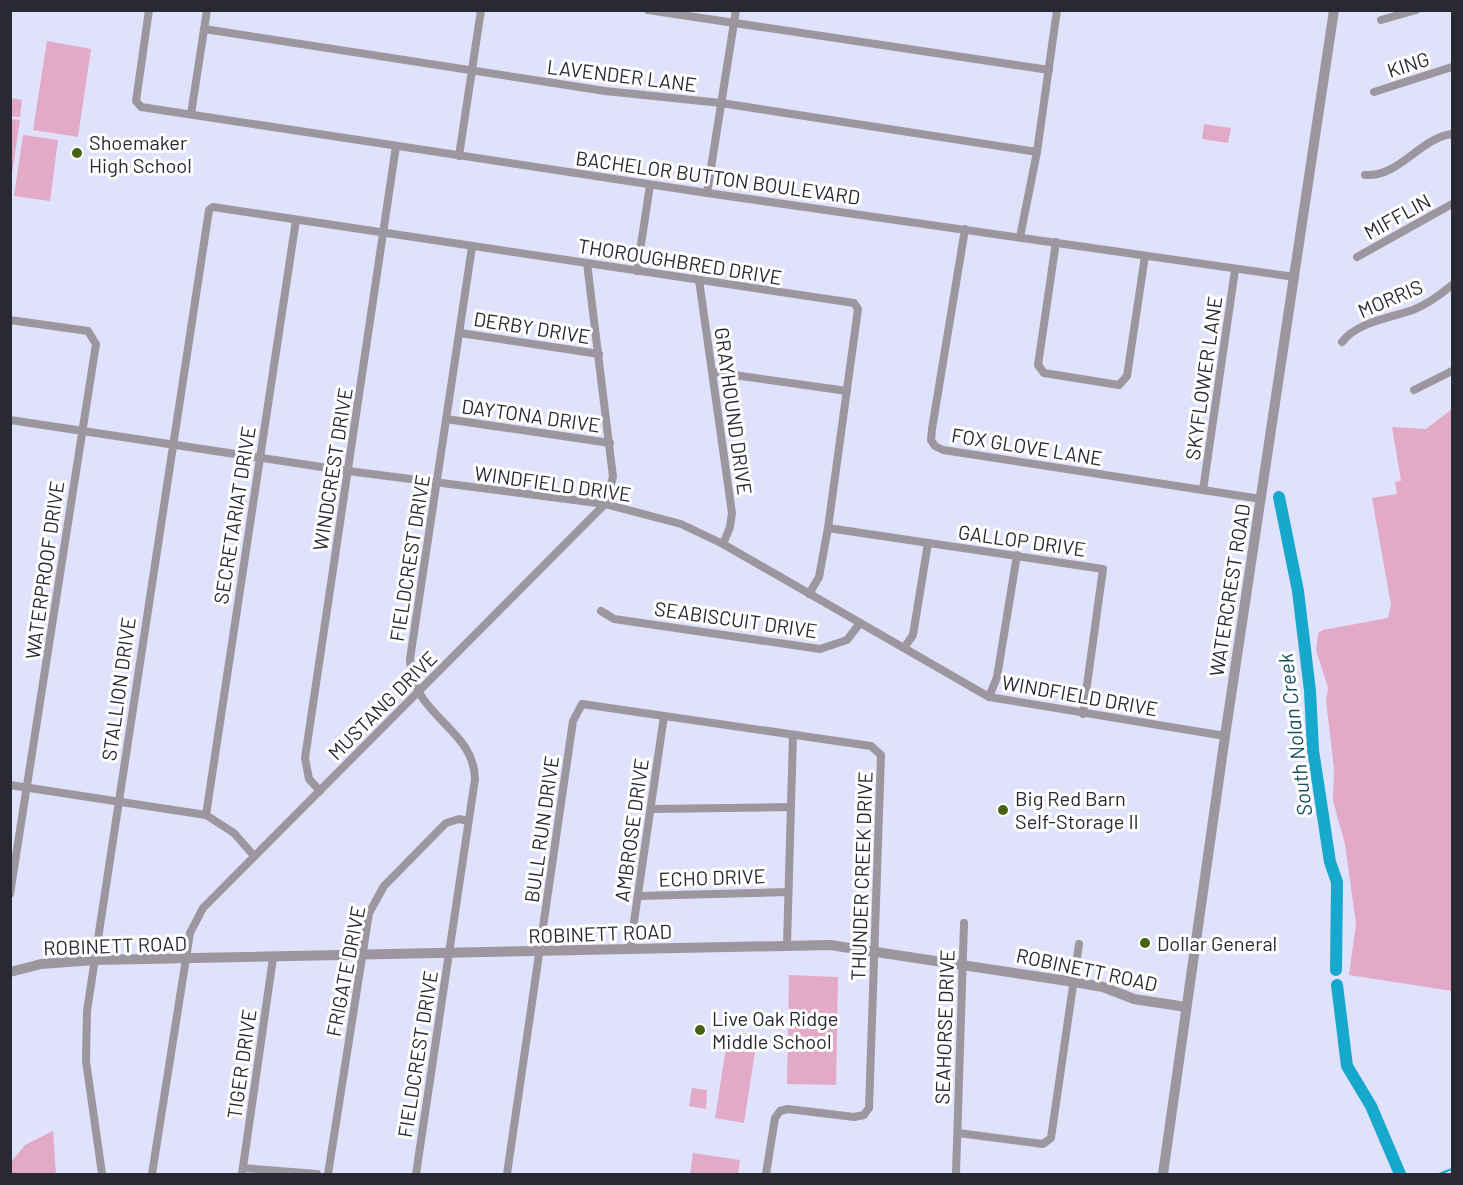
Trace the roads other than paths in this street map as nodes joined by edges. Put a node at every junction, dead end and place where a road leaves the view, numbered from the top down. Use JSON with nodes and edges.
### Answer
{"nodes":[{"id":1,"x":149,"y":10,"type":"edge"},
{"id":2,"x":207,"y":10,"type":"edge"},
{"id":3,"x":481,"y":10,"type":"edge"},
{"id":4,"x":648,"y":10,"type":"edge"},
{"id":5,"x":736,"y":10,"type":"edge"},
{"id":6,"x":1057,"y":10,"type":"edge"},
{"id":7,"x":1334,"y":10,"type":"edge"},
{"id":8,"x":1416,"y":10,"type":"edge"},
{"id":9,"x":1381,"y":20,"type":"dead end"},
{"id":10,"x":734,"y":24,"type":"junction"},
{"id":11,"x":204,"y":29,"type":"junction"},
{"id":12,"x":1452,"y":67,"type":"edge"},
{"id":13,"x":472,"y":70,"type":"junction"},
{"id":14,"x":1049,"y":70,"type":"junction"},
{"id":15,"x":1374,"y":92,"type":"dead end"},
{"id":16,"x":721,"y":103,"type":"junction"},
{"id":17,"x":191,"y":114,"type":"junction"},
{"id":18,"x":1452,"y":134,"type":"edge"},
{"id":19,"x":396,"y":146,"type":"junction"},
{"id":20,"x":1037,"y":152,"type":"junction"},
{"id":21,"x":459,"y":156,"type":"junction"},
{"id":22,"x":1365,"y":175,"type":"dead end"},
{"id":23,"x":650,"y":185,"type":"junction"},
{"id":24,"x":707,"y":194,"type":"junction"},
{"id":25,"x":1452,"y":204,"type":"edge"},
{"id":26,"x":209,"y":210,"type":"joint"},
{"id":27,"x":296,"y":220,"type":"junction"},
{"id":28,"x":966,"y":229,"type":"junction"},
{"id":29,"x":383,"y":234,"type":"junction"},
{"id":30,"x":1020,"y":237,"type":"junction"},
{"id":31,"x":1056,"y":242,"type":"junction"},
{"id":32,"x":472,"y":247,"type":"junction"},
{"id":33,"x":1144,"y":256,"type":"junction"},
{"id":34,"x":1357,"y":257,"type":"dead end"},
{"id":35,"x":587,"y":263,"type":"junction"},
{"id":36,"x":1235,"y":270,"type":"junction"},
{"id":37,"x":637,"y":271,"type":"junction"},
{"id":38,"x":1295,"y":277,"type":"junction"},
{"id":39,"x":699,"y":280,"type":"junction"},
{"id":40,"x":1452,"y":285,"type":"edge"},
{"id":41,"x":10,"y":320,"type":"edge"},
{"id":42,"x":460,"y":333,"type":"junction"},
{"id":43,"x":1342,"y":342,"type":"dead end"},
{"id":44,"x":599,"y":354,"type":"junction"},
{"id":45,"x":1452,"y":371,"type":"edge"},
{"id":46,"x":712,"y":372,"type":"junction"},
{"id":47,"x":1414,"y":390,"type":"dead end"},
{"id":48,"x":847,"y":391,"type":"junction"},
{"id":49,"x":446,"y":419,"type":"junction"},
{"id":50,"x":10,"y":420,"type":"edge"},
{"id":51,"x":81,"y":431,"type":"junction"},
{"id":52,"x":610,"y":443,"type":"junction"},
{"id":53,"x":171,"y":444,"type":"junction"},
{"id":54,"x":260,"y":457,"type":"junction"},
{"id":55,"x":348,"y":471,"type":"junction"},
{"id":56,"x":437,"y":483,"type":"junction"},
{"id":57,"x":1203,"y":490,"type":"junction"},
{"id":58,"x":1261,"y":499,"type":"junction"},
{"id":59,"x":605,"y":504,"type":"junction"},
{"id":60,"x":828,"y":528,"type":"junction"},
{"id":61,"x":928,"y":543,"type":"junction"},
{"id":62,"x":723,"y":544,"type":"junction"},
{"id":63,"x":1017,"y":555,"type":"junction"},
{"id":64,"x":808,"y":594,"type":"junction"},
{"id":65,"x":602,"y":610,"type":"dead end"},
{"id":66,"x":860,"y":623,"type":"junction"},
{"id":67,"x":904,"y":648,"type":"junction"},
{"id":68,"x":417,"y":693,"type":"junction"},
{"id":69,"x":989,"y":697,"type":"junction"},
{"id":70,"x":582,"y":704,"type":"joint"},
{"id":71,"x":1083,"y":714,"type":"junction"},
{"id":72,"x":664,"y":716,"type":"junction"},
{"id":73,"x":793,"y":735,"type":"junction"},
{"id":74,"x":1226,"y":736,"type":"junction"},
{"id":75,"x":10,"y":784,"type":"edge"},
{"id":76,"x":29,"y":787,"type":"junction"},
{"id":77,"x":320,"y":791,"type":"junction"},
{"id":78,"x":119,"y":801,"type":"junction"},
{"id":79,"x":790,"y":807,"type":"junction"},
{"id":80,"x":651,"y":809,"type":"junction"},
{"id":81,"x":206,"y":815,"type":"junction"},
{"id":82,"x":468,"y":821,"type":"junction"},
{"id":83,"x":254,"y":856,"type":"junction"},
{"id":84,"x":788,"y":892,"type":"junction"},
{"id":85,"x":10,"y":894,"type":"edge"},
{"id":86,"x":638,"y":896,"type":"junction"},
{"id":87,"x":964,"y":923,"type":"dead end"},
{"id":88,"x":787,"y":945,"type":"junction"},
{"id":89,"x":1079,"y":945,"type":"dead end"},
{"id":90,"x":630,"y":949,"type":"junction"},
{"id":91,"x":875,"y":951,"type":"junction"},
{"id":92,"x":539,"y":953,"type":"junction"},
{"id":93,"x":449,"y":955,"type":"junction"},
{"id":94,"x":361,"y":956,"type":"junction"},
{"id":95,"x":273,"y":958,"type":"junction"},
{"id":96,"x":94,"y":960,"type":"junction"},
{"id":97,"x":186,"y":960,"type":"junction"},
{"id":98,"x":963,"y":964,"type":"junction"},
{"id":99,"x":10,"y":972,"type":"edge"},
{"id":100,"x":1074,"y":982,"type":"junction"},
{"id":101,"x":1186,"y":1007,"type":"junction"},
{"id":102,"x":957,"y":1133,"type":"junction"},
{"id":103,"x":242,"y":1171,"type":"edge"},
{"id":104,"x":102,"y":1174,"type":"edge"},
{"id":105,"x":152,"y":1174,"type":"edge"},
{"id":106,"x":317,"y":1174,"type":"edge"},
{"id":107,"x":328,"y":1174,"type":"edge"},
{"id":108,"x":416,"y":1174,"type":"edge"},
{"id":109,"x":507,"y":1174,"type":"edge"},
{"id":110,"x":766,"y":1174,"type":"edge"},
{"id":111,"x":956,"y":1174,"type":"edge"},
{"id":112,"x":1163,"y":1174,"type":"edge"}],
"edges":[{"from":1,"to":17,"type":"street","name":"BACHELOR BUTTON BOULEVARD"},
{"from":2,"to":11,"type":"street"},
{"from":3,"to":13,"type":"street"},
{"from":4,"to":10,"type":"street"},
{"from":5,"to":10,"type":"street"},
{"from":6,"to":14,"type":"street"},
{"from":7,"to":38,"type":"street","name":"WATERCREST ROAD"},
{"from":8,"to":9,"type":"street"},
{"from":10,"to":14,"type":"street"},
{"from":10,"to":16,"type":"street"},
{"from":11,"to":13,"type":"street","name":"LAVENDER LANE"},
{"from":11,"to":17,"type":"street"},
{"from":12,"to":15,"type":"street","name":"KING"},
{"from":13,"to":16,"type":"street","name":"LAVENDER LANE"},
{"from":13,"to":21,"type":"street"},
{"from":14,"to":20,"type":"street"},
{"from":16,"to":20,"type":"street","name":"LAVENDER LANE"},
{"from":16,"to":24,"type":"street"},
{"from":17,"to":19,"type":"street","name":"BACHELOR BUTTON BOULEVARD"},
{"from":18,"to":22,"type":"street"},
{"from":19,"to":21,"type":"street","name":"BACHELOR BUTTON BOULEVARD"},
{"from":19,"to":29,"type":"street","name":"WINDCREST DRIVE"},
{"from":20,"to":30,"type":"street"},
{"from":21,"to":23,"type":"street","name":"BACHELOR BUTTON BOULEVARD"},
{"from":23,"to":24,"type":"street","name":"BACHELOR BUTTON BOULEVARD"},
{"from":23,"to":37,"type":"street"},
{"from":24,"to":28,"type":"street","name":"BACHELOR BUTTON BOULEVARD"},
{"from":25,"to":34,"type":"street","name":"MIFFLIN"},
{"from":26,"to":27,"type":"street","name":"THOROUGHBRED DRIVE"},
{"from":26,"to":53,"type":"street","name":"STALLION DRIVE"},
{"from":27,"to":29,"type":"street","name":"THOROUGHBRED DRIVE"},
{"from":27,"to":54,"type":"street","name":"SECRETARIAT DRIVE"},
{"from":28,"to":30,"type":"street","name":"BACHELOR BUTTON BOULEVARD"},
{"from":28,"to":57,"type":"street","name":"FOX GLOVE LANE"},
{"from":29,"to":32,"type":"street","name":"THOROUGHBRED DRIVE"},
{"from":29,"to":55,"type":"street","name":"WINDCREST DRIVE"},
{"from":30,"to":31,"type":"street","name":"BACHELOR BUTTON BOULEVARD"},
{"from":31,"to":33,"type":"street","name":"BACHELOR BUTTON BOULEVARD"},
{"from":31,"to":33,"type":"street"},
{"from":32,"to":35,"type":"street","name":"THOROUGHBRED DRIVE"},
{"from":32,"to":42,"type":"street","name":"FIELDCREST DRIVE"},
{"from":33,"to":36,"type":"street","name":"BACHELOR BUTTON BOULEVARD"},
{"from":35,"to":37,"type":"street","name":"THOROUGHBRED DRIVE"},
{"from":35,"to":44,"type":"street","name":"MUSTANG DRIVE"},
{"from":36,"to":38,"type":"street","name":"BACHELOR BUTTON BOULEVARD"},
{"from":36,"to":57,"type":"street","name":"SKYFLOWER LANE"},
{"from":37,"to":39,"type":"street","name":"THOROUGHBRED DRIVE"},
{"from":38,"to":58,"type":"street","name":"WATERCREST ROAD"},
{"from":39,"to":46,"type":"street","name":"GRAYHOUND DRIVE"},
{"from":39,"to":48,"type":"street","name":"THOROUGHBRED DRIVE"},
{"from":40,"to":43,"type":"street","name":"MORRIS"},
{"from":41,"to":51,"type":"street","name":"WATERPROOF DRIVE"},
{"from":42,"to":44,"type":"street","name":"DERBY DRIVE"},
{"from":42,"to":49,"type":"street","name":"FIELDCREST DRIVE"},
{"from":44,"to":52,"type":"street","name":"MUSTANG DRIVE"},
{"from":45,"to":47,"type":"street"},
{"from":46,"to":48,"type":"street"},
{"from":46,"to":62,"type":"street","name":"GRAYHOUND DRIVE"},
{"from":48,"to":60,"type":"street","name":"THOROUGHBRED DRIVE"},
{"from":49,"to":52,"type":"street","name":"DAYTONA DRIVE"},
{"from":49,"to":56,"type":"street","name":"FIELDCREST DRIVE"},
{"from":50,"to":51,"type":"street","name":"WINDFIELD DRIVE"},
{"from":51,"to":53,"type":"street","name":"WINDFIELD DRIVE"},
{"from":51,"to":76,"type":"street","name":"WATERPROOF DRIVE"},
{"from":52,"to":59,"type":"street","name":"MUSTANG DRIVE"},
{"from":53,"to":54,"type":"street","name":"WINDFIELD DRIVE"},
{"from":53,"to":78,"type":"street","name":"STALLION DRIVE"},
{"from":54,"to":55,"type":"street","name":"WINDFIELD DRIVE"},
{"from":54,"to":81,"type":"street","name":"SECRETARIAT DRIVE"},
{"from":55,"to":56,"type":"street","name":"WINDFIELD DRIVE"},
{"from":55,"to":77,"type":"street","name":"WINDCREST DRIVE"},
{"from":56,"to":59,"type":"street","name":"WINDFIELD DRIVE"},
{"from":56,"to":68,"type":"street","name":"FIELDCREST DRIVE"},
{"from":57,"to":58,"type":"street","name":"FOX GLOVE LANE"},
{"from":58,"to":74,"type":"street","name":"WATERCREST ROAD"},
{"from":59,"to":62,"type":"street","name":"WINDFIELD DRIVE"},
{"from":59,"to":68,"type":"street","name":"MUSTANG DRIVE"},
{"from":60,"to":61,"type":"street","name":"GALLOP DRIVE"},
{"from":60,"to":64,"type":"street","name":"THOROUGHBRED DRIVE"},
{"from":61,"to":63,"type":"street","name":"GALLOP DRIVE"},
{"from":61,"to":67,"type":"street"},
{"from":62,"to":64,"type":"street","name":"WINDFIELD DRIVE"},
{"from":63,"to":69,"type":"street"},
{"from":63,"to":71,"type":"street","name":"GALLOP DRIVE"},
{"from":64,"to":66,"type":"street","name":"WINDFIELD DRIVE"},
{"from":65,"to":66,"type":"street","name":"SEABISCUIT DRIVE"},
{"from":66,"to":67,"type":"street","name":"WINDFIELD DRIVE"},
{"from":67,"to":69,"type":"street","name":"WINDFIELD DRIVE"},
{"from":68,"to":77,"type":"street","name":"MUSTANG DRIVE"},
{"from":68,"to":82,"type":"street","name":"FIELDCREST DRIVE"},
{"from":69,"to":71,"type":"street","name":"WINDFIELD DRIVE"},
{"from":70,"to":72,"type":"street","name":"THUNDER CREEK DRIVE"},
{"from":70,"to":92,"type":"street","name":"BULL RUN DRIVE"},
{"from":71,"to":74,"type":"street","name":"WINDFIELD DRIVE"},
{"from":72,"to":73,"type":"street","name":"THUNDER CREEK DRIVE"},
{"from":72,"to":80,"type":"street","name":"AMBROSE DRIVE"},
{"from":73,"to":79,"type":"street"},
{"from":73,"to":91,"type":"street","name":"THUNDER CREEK DRIVE"},
{"from":74,"to":101,"type":"street","name":"WATERCREST ROAD"},
{"from":75,"to":76,"type":"street"},
{"from":76,"to":78,"type":"street"},
{"from":76,"to":85,"type":"street","name":"WATERPROOF DRIVE"},
{"from":77,"to":83,"type":"street","name":"MUSTANG DRIVE"},
{"from":78,"to":81,"type":"street"},
{"from":78,"to":96,"type":"street","name":"STALLION DRIVE"},
{"from":79,"to":80,"type":"street"},
{"from":79,"to":84,"type":"street"},
{"from":80,"to":86,"type":"street","name":"AMBROSE DRIVE"},
{"from":81,"to":83,"type":"street"},
{"from":82,"to":93,"type":"street","name":"FIELDCREST DRIVE"},
{"from":82,"to":94,"type":"street","name":"FRIGATE DRIVE"},
{"from":83,"to":97,"type":"street","name":"MUSTANG DRIVE"},
{"from":84,"to":86,"type":"street","name":"ECHO DRIVE"},
{"from":84,"to":88,"type":"street"},
{"from":86,"to":90,"type":"street","name":"AMBROSE DRIVE"},
{"from":87,"to":98,"type":"street","name":"SEAHORSE DRIVE"},
{"from":88,"to":90,"type":"street","name":"ROBINETT ROAD"},
{"from":88,"to":91,"type":"street","name":"ROBINETT ROAD"},
{"from":89,"to":100,"type":"street","name":"SEAHORSE DRIVE"},
{"from":90,"to":92,"type":"street","name":"ROBINETT ROAD"},
{"from":91,"to":98,"type":"street","name":"ROBINETT ROAD"},
{"from":91,"to":110,"type":"street","name":"THUNDER CREEK DRIVE"},
{"from":92,"to":93,"type":"street","name":"ROBINETT ROAD"},
{"from":92,"to":109,"type":"street","name":"BULL RUN DRIVE"},
{"from":93,"to":94,"type":"street","name":"ROBINETT ROAD"},
{"from":93,"to":108,"type":"street","name":"FIELDCREST DRIVE"},
{"from":94,"to":95,"type":"street","name":"ROBINETT ROAD"},
{"from":94,"to":107,"type":"street","name":"FRIGATE DRIVE"},
{"from":95,"to":97,"type":"street","name":"ROBINETT ROAD"},
{"from":95,"to":103,"type":"street","name":"TIGER DRIVE"},
{"from":96,"to":97,"type":"street","name":"ROBINETT ROAD"},
{"from":96,"to":99,"type":"street","name":"ROBINETT ROAD"},
{"from":96,"to":104,"type":"street","name":"STALLION DRIVE"},
{"from":97,"to":105,"type":"street","name":"MUSTANG DRIVE"},
{"from":98,"to":100,"type":"street","name":"ROBINETT ROAD"},
{"from":98,"to":102,"type":"street","name":"SEAHORSE DRIVE"},
{"from":100,"to":101,"type":"street","name":"ROBINETT ROAD"},
{"from":100,"to":102,"type":"street","name":"SEAHORSE DRIVE"},
{"from":101,"to":112,"type":"street","name":"WATERCREST ROAD"},
{"from":102,"to":111,"type":"street","name":"SEAHORSE DRIVE"},
{"from":103,"to":106,"type":"street"}]}
